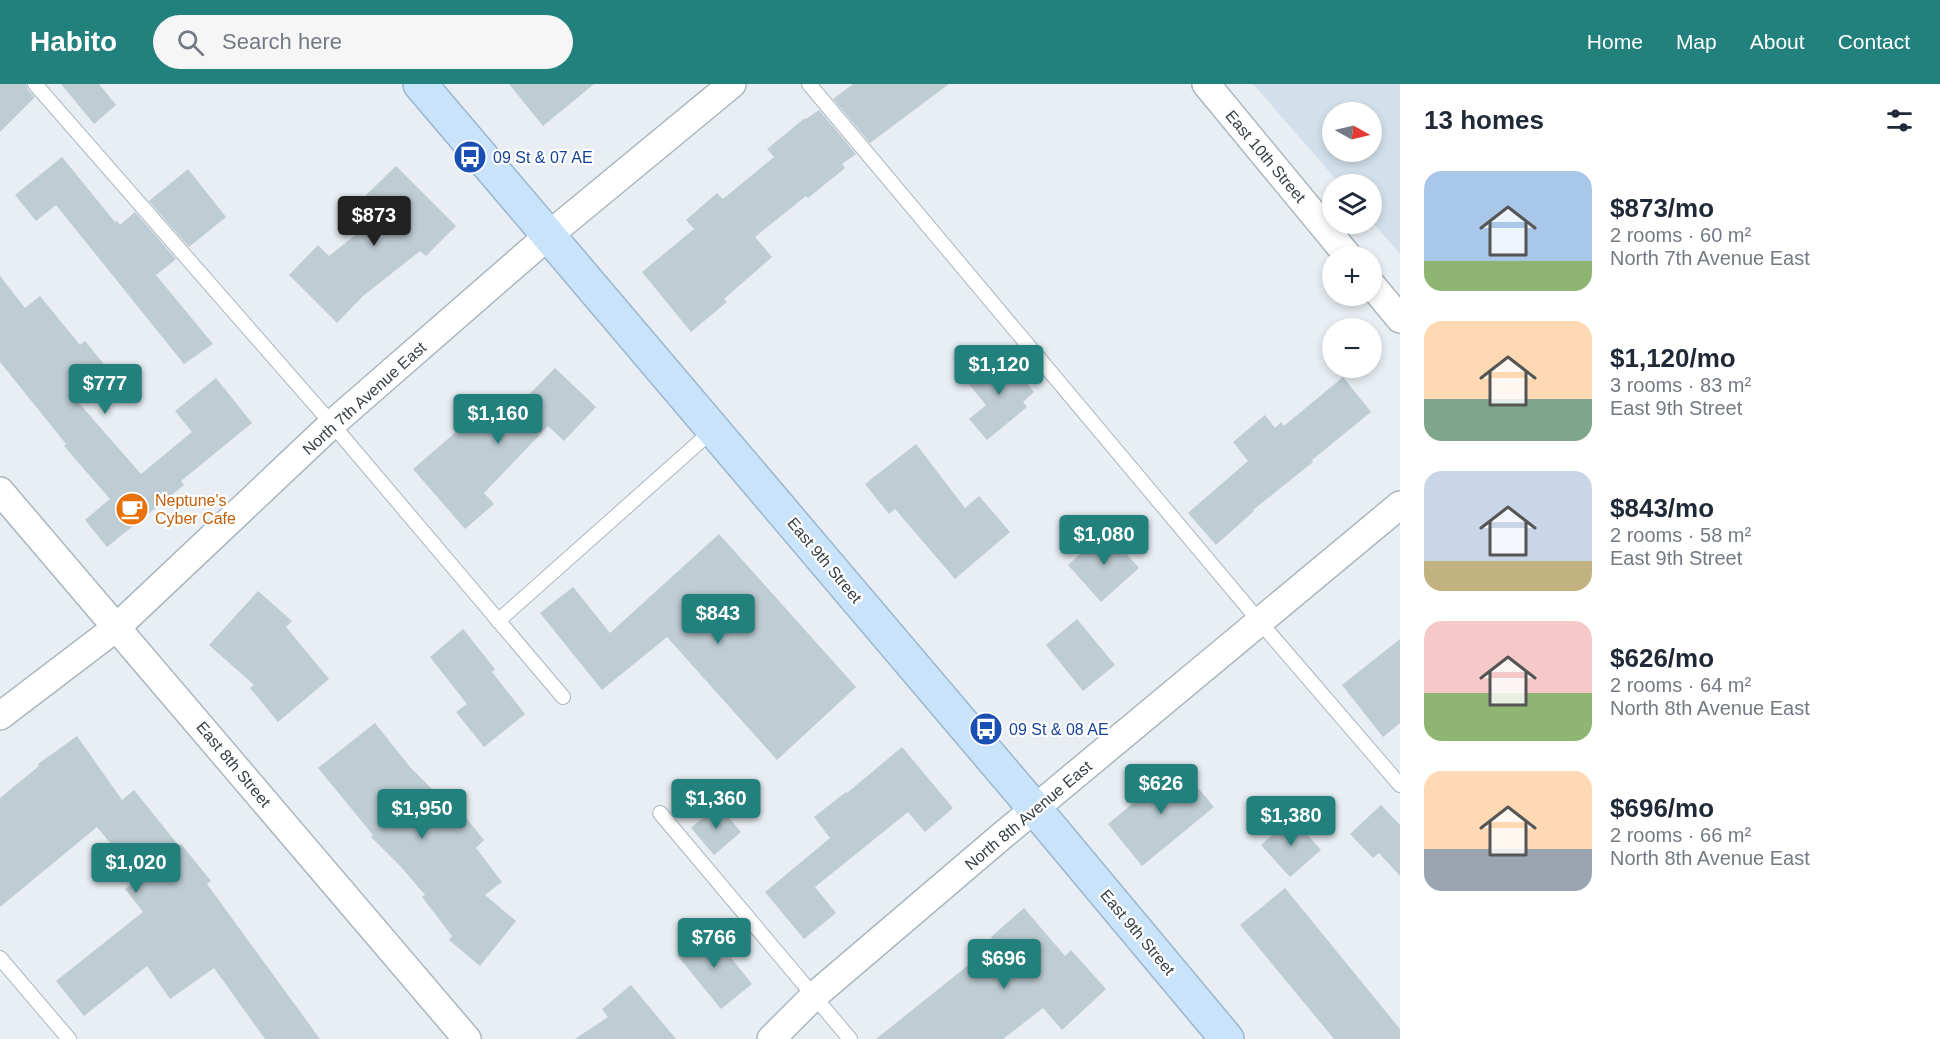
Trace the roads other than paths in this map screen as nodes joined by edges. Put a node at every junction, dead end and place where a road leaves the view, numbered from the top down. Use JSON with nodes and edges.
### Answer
{"nodes":[{"id":1,"x":35,"y":84,"type":"edge"},
{"id":2,"x":420,"y":84,"type":"edge"},
{"id":3,"x":732,"y":84,"type":"edge"},
{"id":4,"x":809,"y":84,"type":"edge"},
{"id":5,"x":1206,"y":84,"type":"edge"},
{"id":6,"x":549,"y":235,"type":"junction"},
{"id":7,"x":1340,"y":246,"type":"edge"},
{"id":8,"x":1382,"y":298,"type":"edge"},
{"id":9,"x":1400,"y":320,"type":"edge"},
{"id":10,"x":332,"y":424,"type":"junction"},
{"id":11,"x":714,"y":429,"type":"junction"},
{"id":12,"x":0,"y":490,"type":"edge"},
{"id":13,"x":1400,"y":505,"type":"edge"},
{"id":14,"x":498,"y":621,"type":"junction"},
{"id":15,"x":1260,"y":622,"type":"junction"},
{"id":16,"x":117,"y":627,"type":"junction"},
{"id":17,"x":563,"y":697,"type":"dead end"},
{"id":18,"x":0,"y":716,"type":"edge"},
{"id":19,"x":1400,"y":785,"type":"edge"},
{"id":20,"x":1035,"y":809,"type":"junction"},
{"id":21,"x":660,"y":813,"type":"dead end"},
{"id":22,"x":0,"y":958,"type":"edge"},
{"id":23,"x":814,"y":996,"type":"junction"},
{"id":24,"x":69,"y":1039,"type":"edge"},
{"id":25,"x":467,"y":1039,"type":"edge"},
{"id":26,"x":771,"y":1039,"type":"edge"},
{"id":27,"x":850,"y":1039,"type":"edge"},
{"id":28,"x":1227,"y":1039,"type":"edge"}],
"edges":[{"from":1,"to":10,"type":"lane"},
{"from":2,"to":6,"type":"street","name":"East 9th Street"},
{"from":3,"to":6,"type":"street","name":"North 7th Avenue East"},
{"from":4,"to":15,"type":"lane"},
{"from":5,"to":7,"type":"street","name":"East 10th Street"},
{"from":6,"to":10,"type":"street","name":"North 7th Avenue East"},
{"from":6,"to":11,"type":"street","name":"East 9th Street"},
{"from":8,"to":9,"type":"street"},
{"from":10,"to":14,"type":"lane"},
{"from":10,"to":16,"type":"street","name":"North 7th Avenue East"},
{"from":11,"to":14,"type":"lane"},
{"from":11,"to":20,"type":"street","name":"East 9th Street"},
{"from":12,"to":16,"type":"street","name":"East 8th Street"},
{"from":13,"to":15,"type":"street","name":"North 8th Avenue East"},
{"from":14,"to":17,"type":"lane"},
{"from":15,"to":19,"type":"lane"},
{"from":15,"to":20,"type":"street","name":"North 8th Avenue East"},
{"from":16,"to":18,"type":"street","name":"North 7th Avenue East"},
{"from":16,"to":25,"type":"street","name":"East 8th Street"},
{"from":20,"to":23,"type":"street","name":"North 8th Avenue East"},
{"from":20,"to":28,"type":"street","name":"East 9th Street"},
{"from":21,"to":23,"type":"lane"},
{"from":22,"to":24,"type":"lane"},
{"from":23,"to":26,"type":"street","name":"North 8th Avenue East"},
{"from":23,"to":27,"type":"lane"}]}
